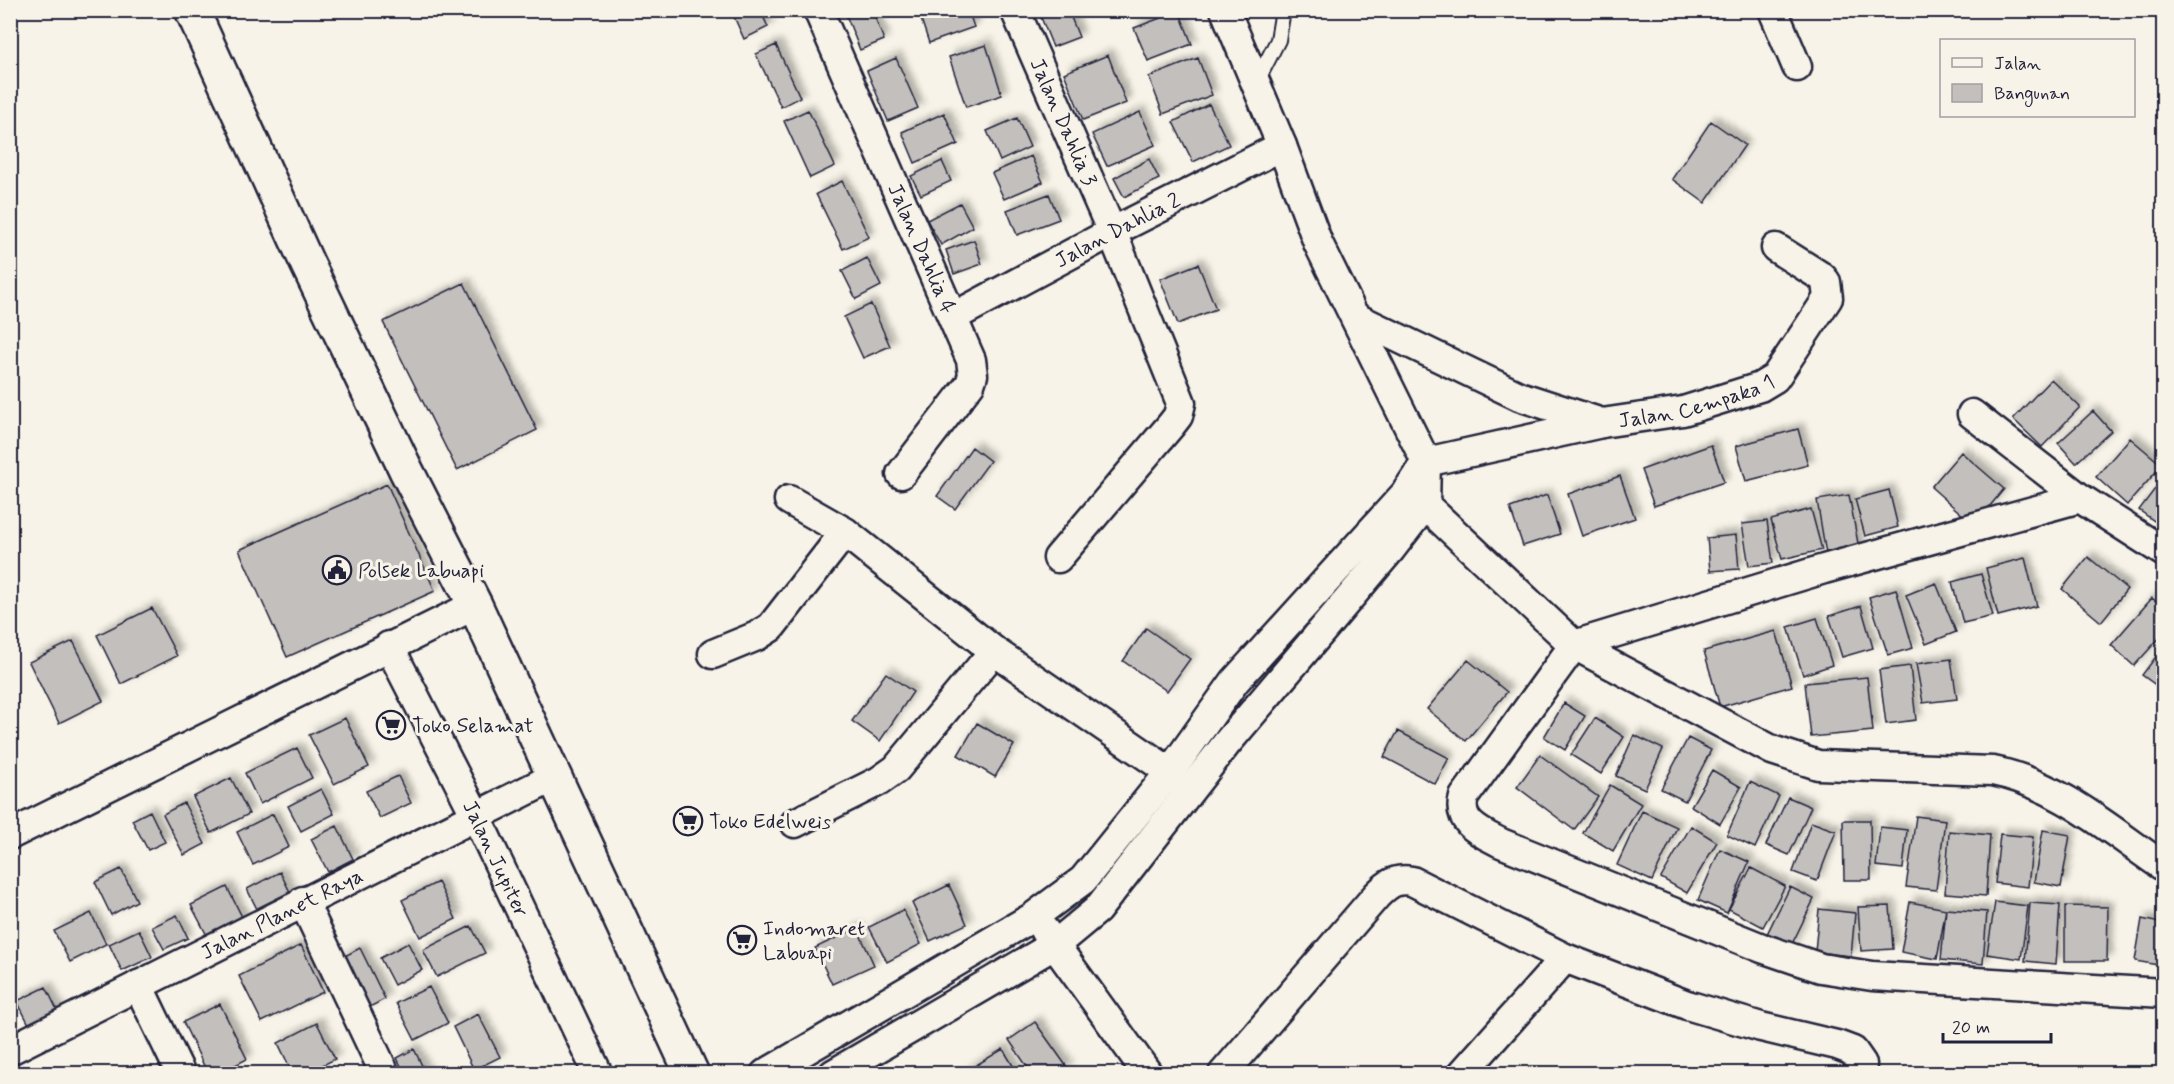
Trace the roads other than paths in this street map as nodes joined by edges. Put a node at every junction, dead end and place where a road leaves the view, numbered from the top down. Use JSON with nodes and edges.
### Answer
{"nodes":[{"id":1,"x":192,"y":10,"type":"edge"},
{"id":2,"x":818,"y":10,"type":"edge"},
{"id":3,"x":1015,"y":10,"type":"edge"},
{"id":4,"x":1225,"y":10,"type":"edge"},
{"id":5,"x":1283,"y":10,"type":"edge"},
{"id":6,"x":1773,"y":10,"type":"edge"},
{"id":7,"x":1797,"y":67,"type":"dead end"},
{"id":8,"x":1256,"y":83,"type":"junction"},
{"id":9,"x":1282,"y":146,"type":"junction"},
{"id":10,"x":1112,"y":232,"type":"junction"},
{"id":11,"x":1776,"y":248,"type":"dead end"},
{"id":12,"x":953,"y":317,"type":"junction"},
{"id":13,"x":1357,"y":318,"type":"junction"},
{"id":14,"x":1972,"y":414,"type":"dead end"},
{"id":15,"x":1602,"y":423,"type":"junction"},
{"id":16,"x":1426,"y":462,"type":"junction"},
{"id":17,"x":901,"y":474,"type":"dead end"},
{"id":18,"x":2080,"y":498,"type":"junction"},
{"id":19,"x":789,"y":500,"type":"dead end"},
{"id":20,"x":1415,"y":500,"type":"junction"},
{"id":21,"x":845,"y":532,"type":"junction"},
{"id":22,"x":2163,"y":552,"type":"edge"},
{"id":23,"x":1058,"y":558,"type":"dead end"},
{"id":24,"x":475,"y":605,"type":"junction"},
{"id":25,"x":1574,"y":645,"type":"junction"},
{"id":26,"x":389,"y":646,"type":"junction"},
{"id":27,"x":994,"y":651,"type":"junction"},
{"id":28,"x":713,"y":654,"type":"dead end"},
{"id":29,"x":1235,"y":681,"type":"junction"},
{"id":30,"x":1262,"y":702,"type":"junction"},
{"id":31,"x":1170,"y":772,"type":"junction"},
{"id":32,"x":554,"y":777,"type":"junction"},
{"id":33,"x":476,"y":816,"type":"junction"},
{"id":34,"x":795,"y":823,"type":"dead end"},
{"id":35,"x":10,"y":835,"type":"edge"},
{"id":36,"x":2163,"y":867,"type":"edge"},
{"id":37,"x":303,"y":902,"type":"junction"},
{"id":38,"x":1033,"y":917,"type":"junction"},
{"id":39,"x":1056,"y":944,"type":"junction"},
{"id":40,"x":1565,"y":958,"type":"junction"},
{"id":41,"x":138,"y":985,"type":"junction"},
{"id":42,"x":2163,"y":993,"type":"edge"},
{"id":43,"x":10,"y":1050,"type":"edge"},
{"id":44,"x":181,"y":1074,"type":"edge"},
{"id":45,"x":385,"y":1074,"type":"edge"},
{"id":46,"x":598,"y":1074,"type":"edge"},
{"id":47,"x":692,"y":1074,"type":"edge"},
{"id":48,"x":765,"y":1074,"type":"edge"},
{"id":49,"x":833,"y":1074,"type":"edge"},
{"id":50,"x":1148,"y":1074,"type":"edge"},
{"id":51,"x":1223,"y":1074,"type":"edge"},
{"id":52,"x":1462,"y":1074,"type":"edge"},
{"id":53,"x":1862,"y":1074,"type":"edge"}],
"edges":[{"from":1,"to":24,"type":"street"},
{"from":2,"to":12,"type":"street","name":"Jalan Dahlia 4"},
{"from":3,"to":10,"type":"street","name":"Jalan Dahlia 3"},
{"from":4,"to":8,"type":"street"},
{"from":5,"to":8,"type":"lane"},
{"from":6,"to":7,"type":"street"},
{"from":8,"to":9,"type":"street"},
{"from":9,"to":10,"type":"street","name":"Jalan Dahlia 2"},
{"from":9,"to":13,"type":"street"},
{"from":10,"to":12,"type":"street","name":"Jalan Dahlia 2"},
{"from":10,"to":23,"type":"street","name":"Jalan Dahlia 3"},
{"from":11,"to":15,"type":"street","name":"Jalan Cempaka 1"},
{"from":12,"to":17,"type":"street","name":"Jalan Dahlia 4"},
{"from":13,"to":15,"type":"street","name":"Jalan Cempaka 1"},
{"from":13,"to":16,"type":"street"},
{"from":14,"to":18,"type":"street"},
{"from":15,"to":16,"type":"street"},
{"from":16,"to":20,"type":"street"},
{"from":18,"to":22,"type":"street"},
{"from":18,"to":25,"type":"street"},
{"from":19,"to":21,"type":"street"},
{"from":20,"to":25,"type":"street"},
{"from":20,"to":29,"type":"street"},
{"from":20,"to":30,"type":"street"},
{"from":21,"to":27,"type":"street"},
{"from":21,"to":28,"type":"street"},
{"from":24,"to":26,"type":"street"},
{"from":24,"to":32,"type":"street"},
{"from":25,"to":36,"type":"street"},
{"from":25,"to":42,"type":"street"},
{"from":26,"to":33,"type":"street","name":"Jalan Jupiter"},
{"from":26,"to":35,"type":"street"},
{"from":27,"to":31,"type":"street"},
{"from":27,"to":34,"type":"street"},
{"from":29,"to":30,"type":"street"},
{"from":29,"to":31,"type":"street"},
{"from":30,"to":39,"type":"street"},
{"from":31,"to":38,"type":"street"},
{"from":32,"to":33,"type":"street","name":"Jalan Planet Raya"},
{"from":32,"to":47,"type":"street"},
{"from":33,"to":37,"type":"street","name":"Jalan Planet Raya"},
{"from":33,"to":46,"type":"street","name":"Jalan Jupiter"},
{"from":37,"to":41,"type":"street","name":"Jalan Planet Raya"},
{"from":37,"to":45,"type":"street"},
{"from":38,"to":39,"type":"street"},
{"from":38,"to":48,"type":"street"},
{"from":39,"to":49,"type":"street"},
{"from":39,"to":50,"type":"street"},
{"from":40,"to":51,"type":"street"},
{"from":40,"to":52,"type":"street"},
{"from":40,"to":53,"type":"street"},
{"from":41,"to":43,"type":"street","name":"Jalan Planet Raya"},
{"from":41,"to":44,"type":"street"}]}
